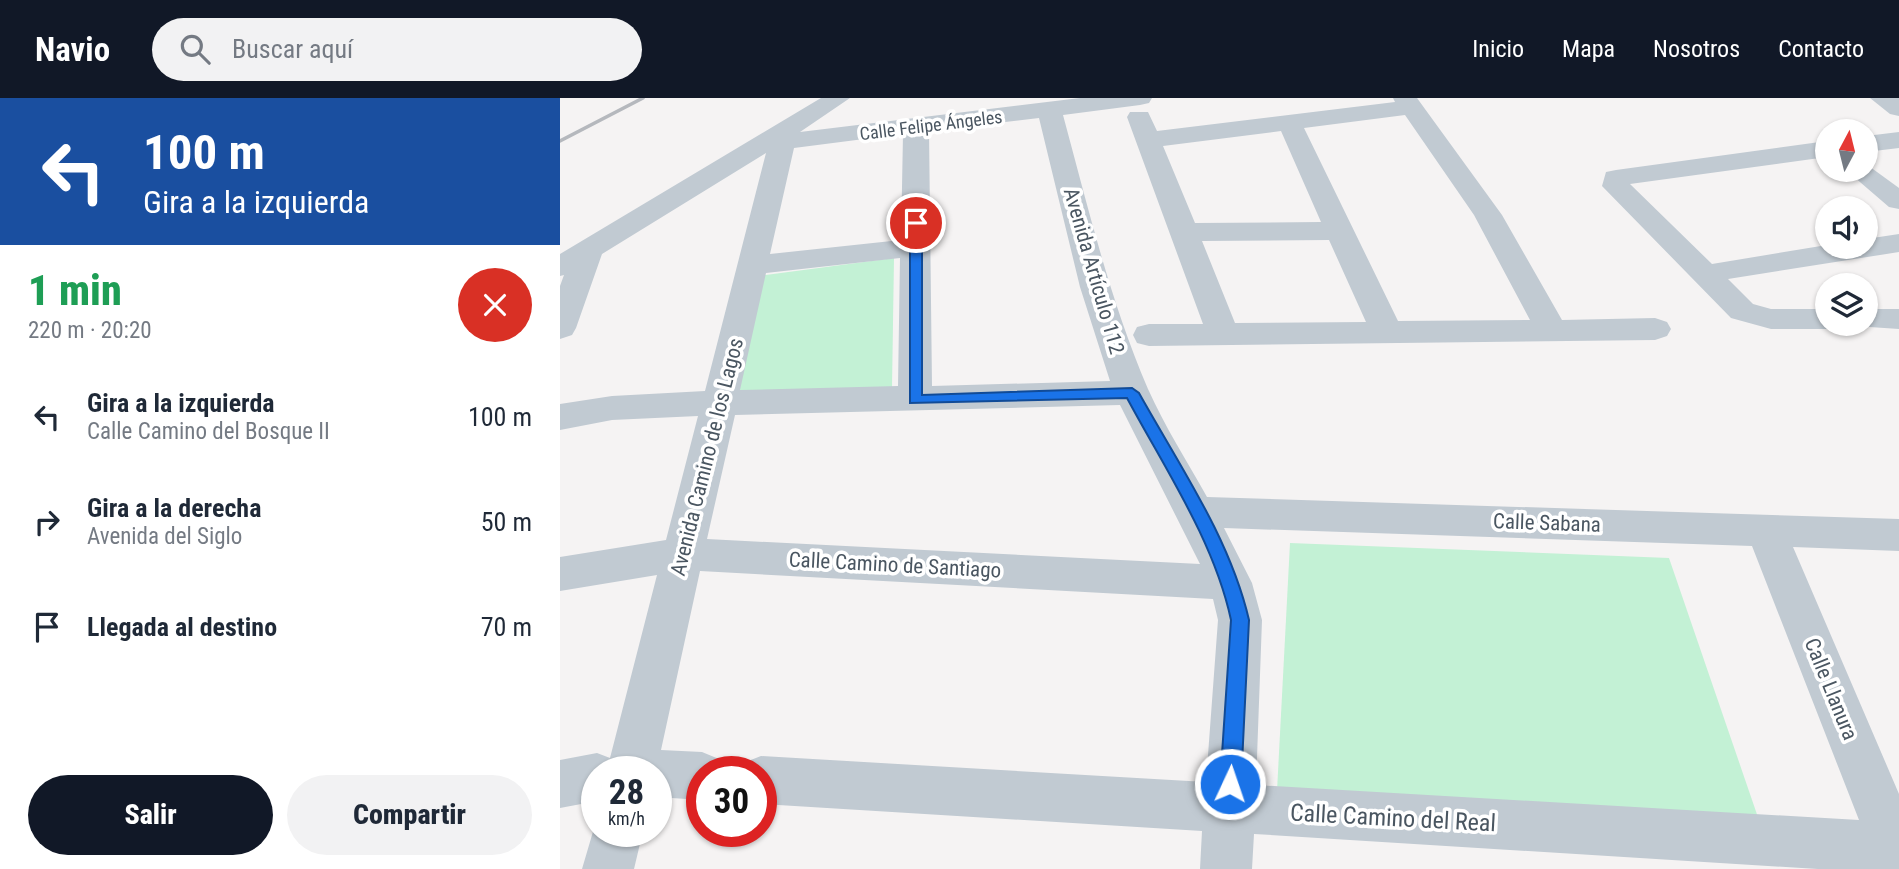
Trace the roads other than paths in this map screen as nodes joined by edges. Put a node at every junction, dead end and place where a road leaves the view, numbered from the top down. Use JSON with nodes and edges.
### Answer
{"nodes":[{"id":1,"x":838,"y":98,"type":"edge"},
{"id":2,"x":1882,"y":98,"type":"edge"},
{"id":3,"x":1408,"y":102,"type":"edge"},
{"id":4,"x":1899,"y":109,"type":"edge"},
{"id":5,"x":1049,"y":110,"type":"junction"},
{"id":6,"x":1151,"y":110,"type":"edge"},
{"id":7,"x":1289,"y":122,"type":"junction"},
{"id":8,"x":916,"y":127,"type":"junction"},
{"id":9,"x":1899,"y":140,"type":"edge"},
{"id":10,"x":772,"y":143,"type":"junction"},
{"id":11,"x":1878,"y":143,"type":"edge"},
{"id":12,"x":1815,"y":151,"type":"edge"},
{"id":13,"x":1874,"y":182,"type":"edge"},
{"id":14,"x":1899,"y":201,"type":"edge"},
{"id":15,"x":1340,"y":231,"type":"junction"},
{"id":16,"x":1185,"y":232,"type":"junction"},
{"id":17,"x":1899,"y":243,"type":"edge"},
{"id":18,"x":916,"y":247,"type":"junction"},
{"id":19,"x":589,"y":249,"type":"junction"},
{"id":20,"x":753,"y":265,"type":"junction"},
{"id":21,"x":560,"y":267,"type":"edge"},
{"id":22,"x":1705,"y":274,"type":"junction"},
{"id":23,"x":1815,"y":319,"type":"edge"},
{"id":24,"x":1878,"y":319,"type":"edge"},
{"id":25,"x":1899,"y":319,"type":"edge"},
{"id":26,"x":560,"y":328,"type":"edge"},
{"id":27,"x":1655,"y":329,"type":"dead end"},
{"id":28,"x":1552,"y":330,"type":"junction"},
{"id":29,"x":1387,"y":332,"type":"junction"},
{"id":30,"x":1223,"y":334,"type":"junction"},
{"id":31,"x":1149,"y":335,"type":"dead end"},
{"id":32,"x":1132,"y":393,"type":"junction"},
{"id":33,"x":915,"y":400,"type":"junction"},
{"id":34,"x":720,"y":403,"type":"junction"},
{"id":35,"x":560,"y":416,"type":"edge"},
{"id":36,"x":1195,"y":512,"type":"junction"},
{"id":37,"x":1766,"y":531,"type":"junction"},
{"id":38,"x":1899,"y":535,"type":"edge"},
{"id":39,"x":683,"y":554,"type":"junction"},
{"id":40,"x":560,"y":573,"type":"edge"},
{"id":41,"x":1231,"y":583,"type":"junction"},
{"id":42,"x":636,"y":756,"type":"edge"},
{"id":43,"x":581,"y":780,"type":"edge"},
{"id":44,"x":777,"y":780,"type":"edge"},
{"id":45,"x":560,"y":784,"type":"edge"},
{"id":46,"x":1229,"y":808,"type":"junction"},
{"id":47,"x":613,"y":847,"type":"edge"},
{"id":48,"x":1898,"y":848,"type":"edge"},
{"id":49,"x":608,"y":869,"type":"edge"},
{"id":50,"x":1226,"y":869,"type":"edge"}],
"edges":[{"from":1,"to":10,"type":"street"},
{"from":2,"to":4,"type":"street"},
{"from":3,"to":7,"type":"street","name":"Calle Felipe Ángeles"},
{"from":3,"to":28,"type":"street"},
{"from":5,"to":6,"type":"street","name":"Calle Felipe Ángeles"},
{"from":5,"to":8,"type":"street","name":"Calle Felipe Ángeles"},
{"from":5,"to":32,"type":"street","name":"Avenida Artículo 112"},
{"from":6,"to":7,"type":"street","name":"Calle Felipe Ángeles"},
{"from":6,"to":16,"type":"street"},
{"from":7,"to":15,"type":"street"},
{"from":8,"to":10,"type":"street","name":"Calle Felipe Ángeles"},
{"from":8,"to":18,"type":"street"},
{"from":9,"to":11,"type":"street"},
{"from":10,"to":19,"type":"street"},
{"from":10,"to":20,"type":"street","name":"Avenida Camino de los Lagos"},
{"from":12,"to":22,"type":"street"},
{"from":13,"to":14,"type":"street"},
{"from":15,"to":16,"type":"street"},
{"from":15,"to":29,"type":"street"},
{"from":16,"to":30,"type":"street"},
{"from":17,"to":22,"type":"street"},
{"from":18,"to":20,"type":"street"},
{"from":18,"to":33,"type":"street"},
{"from":19,"to":21,"type":"street"},
{"from":19,"to":26,"type":"street"},
{"from":20,"to":34,"type":"street","name":"Avenida Camino de los Lagos"},
{"from":22,"to":23,"type":"street"},
{"from":24,"to":25,"type":"street"},
{"from":27,"to":28,"type":"street"},
{"from":28,"to":29,"type":"street"},
{"from":29,"to":30,"type":"street"},
{"from":30,"to":31,"type":"street"},
{"from":32,"to":33,"type":"street"},
{"from":32,"to":36,"type":"street","name":"Avenida Artículo 112"},
{"from":33,"to":34,"type":"street"},
{"from":34,"to":35,"type":"street"},
{"from":34,"to":39,"type":"street","name":"Avenida Camino de los Lagos"},
{"from":36,"to":37,"type":"street","name":"Calle Sabana"},
{"from":36,"to":41,"type":"street","name":"Avenida Artículo 112"},
{"from":37,"to":38,"type":"street","name":"Calle Sabana"},
{"from":37,"to":48,"type":"street","name":"Calle Llanura"},
{"from":39,"to":40,"type":"street","name":"Calle Camino de Santiago"},
{"from":39,"to":41,"type":"street","name":"Calle Camino de Santiago"},
{"from":39,"to":42,"type":"street","name":"Avenida Camino de los Lagos"},
{"from":41,"to":46,"type":"street","name":"Avenida Artículo 112"},
{"from":43,"to":45,"type":"street"},
{"from":44,"to":46,"type":"street","name":"Calle Camino del Real"},
{"from":46,"to":48,"type":"street","name":"Calle Camino del Real"},
{"from":46,"to":50,"type":"street","name":"Avenida Artículo 112"},
{"from":47,"to":49,"type":"street"}]}
